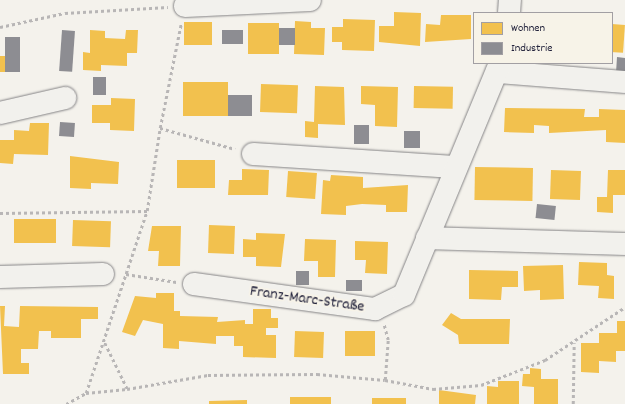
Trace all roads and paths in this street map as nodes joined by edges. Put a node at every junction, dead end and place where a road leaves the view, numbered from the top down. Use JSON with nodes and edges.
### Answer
{"nodes":[{"id":1,"x":310,"y":0,"type":"edge"},
{"id":2,"x":510,"y":0,"type":"edge"},
{"id":3,"x":185,"y":6,"type":"junction"},
{"id":4,"x":509,"y":12,"type":"edge"},
{"id":5,"x":0,"y":27,"type":"edge"},
{"id":6,"x":499,"y":68,"type":"edge"},
{"id":7,"x":625,"y":82,"type":"edge"},
{"id":8,"x":64,"y":98,"type":"dead end"},
{"id":9,"x":0,"y":112,"type":"edge"},
{"id":10,"x":160,"y":128,"type":"junction"},
{"id":11,"x":252,"y":154,"type":"joint"},
{"id":12,"x":455,"y":167,"type":"junction"},
{"id":13,"x":147,"y":211,"type":"junction"},
{"id":14,"x":0,"y":213,"type":"edge"},
{"id":15,"x":426,"y":238,"type":"junction"},
{"id":16,"x":625,"y":244,"type":"edge"},
{"id":17,"x":103,"y":274,"type":"joint"},
{"id":18,"x":127,"y":274,"type":"junction"},
{"id":19,"x":0,"y":277,"type":"edge"},
{"id":20,"x":194,"y":284,"type":"joint"},
{"id":21,"x":625,"y":308,"type":"edge"},
{"id":22,"x":376,"y":309,"type":"junction"},
{"id":23,"x":104,"y":342,"type":"junction"},
{"id":24,"x":574,"y":343,"type":"junction"},
{"id":25,"x":385,"y":380,"type":"junction"},
{"id":26,"x":127,"y":388,"type":"junction"},
{"id":27,"x":86,"y":393,"type":"junction"},
{"id":28,"x":66,"y":404,"type":"edge"},
{"id":29,"x":573,"y":404,"type":"edge"}],
"edges":[{"from":1,"to":3,"type":"street"},
{"from":2,"to":4,"type":"street"},
{"from":3,"to":5,"type":"path"},
{"from":3,"to":10,"type":"path"},
{"from":6,"to":7,"type":"street","name":"Franz-Marc-Straße"},
{"from":6,"to":12,"type":"street","name":"Franz-Marc-Straße"},
{"from":8,"to":9,"type":"street"},
{"from":10,"to":11,"type":"path"},
{"from":10,"to":13,"type":"path"},
{"from":11,"to":12,"type":"street"},
{"from":12,"to":15,"type":"street","name":"Franz-Marc-Straße"},
{"from":13,"to":14,"type":"path"},
{"from":13,"to":18,"type":"path"},
{"from":15,"to":16,"type":"street"},
{"from":15,"to":22,"type":"street","name":"Franz-Marc-Straße"},
{"from":17,"to":18,"type":"path"},
{"from":17,"to":19,"type":"street"},
{"from":18,"to":20,"type":"path"},
{"from":18,"to":23,"type":"path"},
{"from":20,"to":22,"type":"street","name":"Franz-Marc-Straße"},
{"from":21,"to":24,"type":"path"},
{"from":22,"to":25,"type":"path"},
{"from":23,"to":26,"type":"path"},
{"from":23,"to":27,"type":"path"},
{"from":24,"to":25,"type":"path"},
{"from":24,"to":29,"type":"path"},
{"from":25,"to":26,"type":"path"},
{"from":26,"to":27,"type":"path"},
{"from":27,"to":28,"type":"path"}]}
